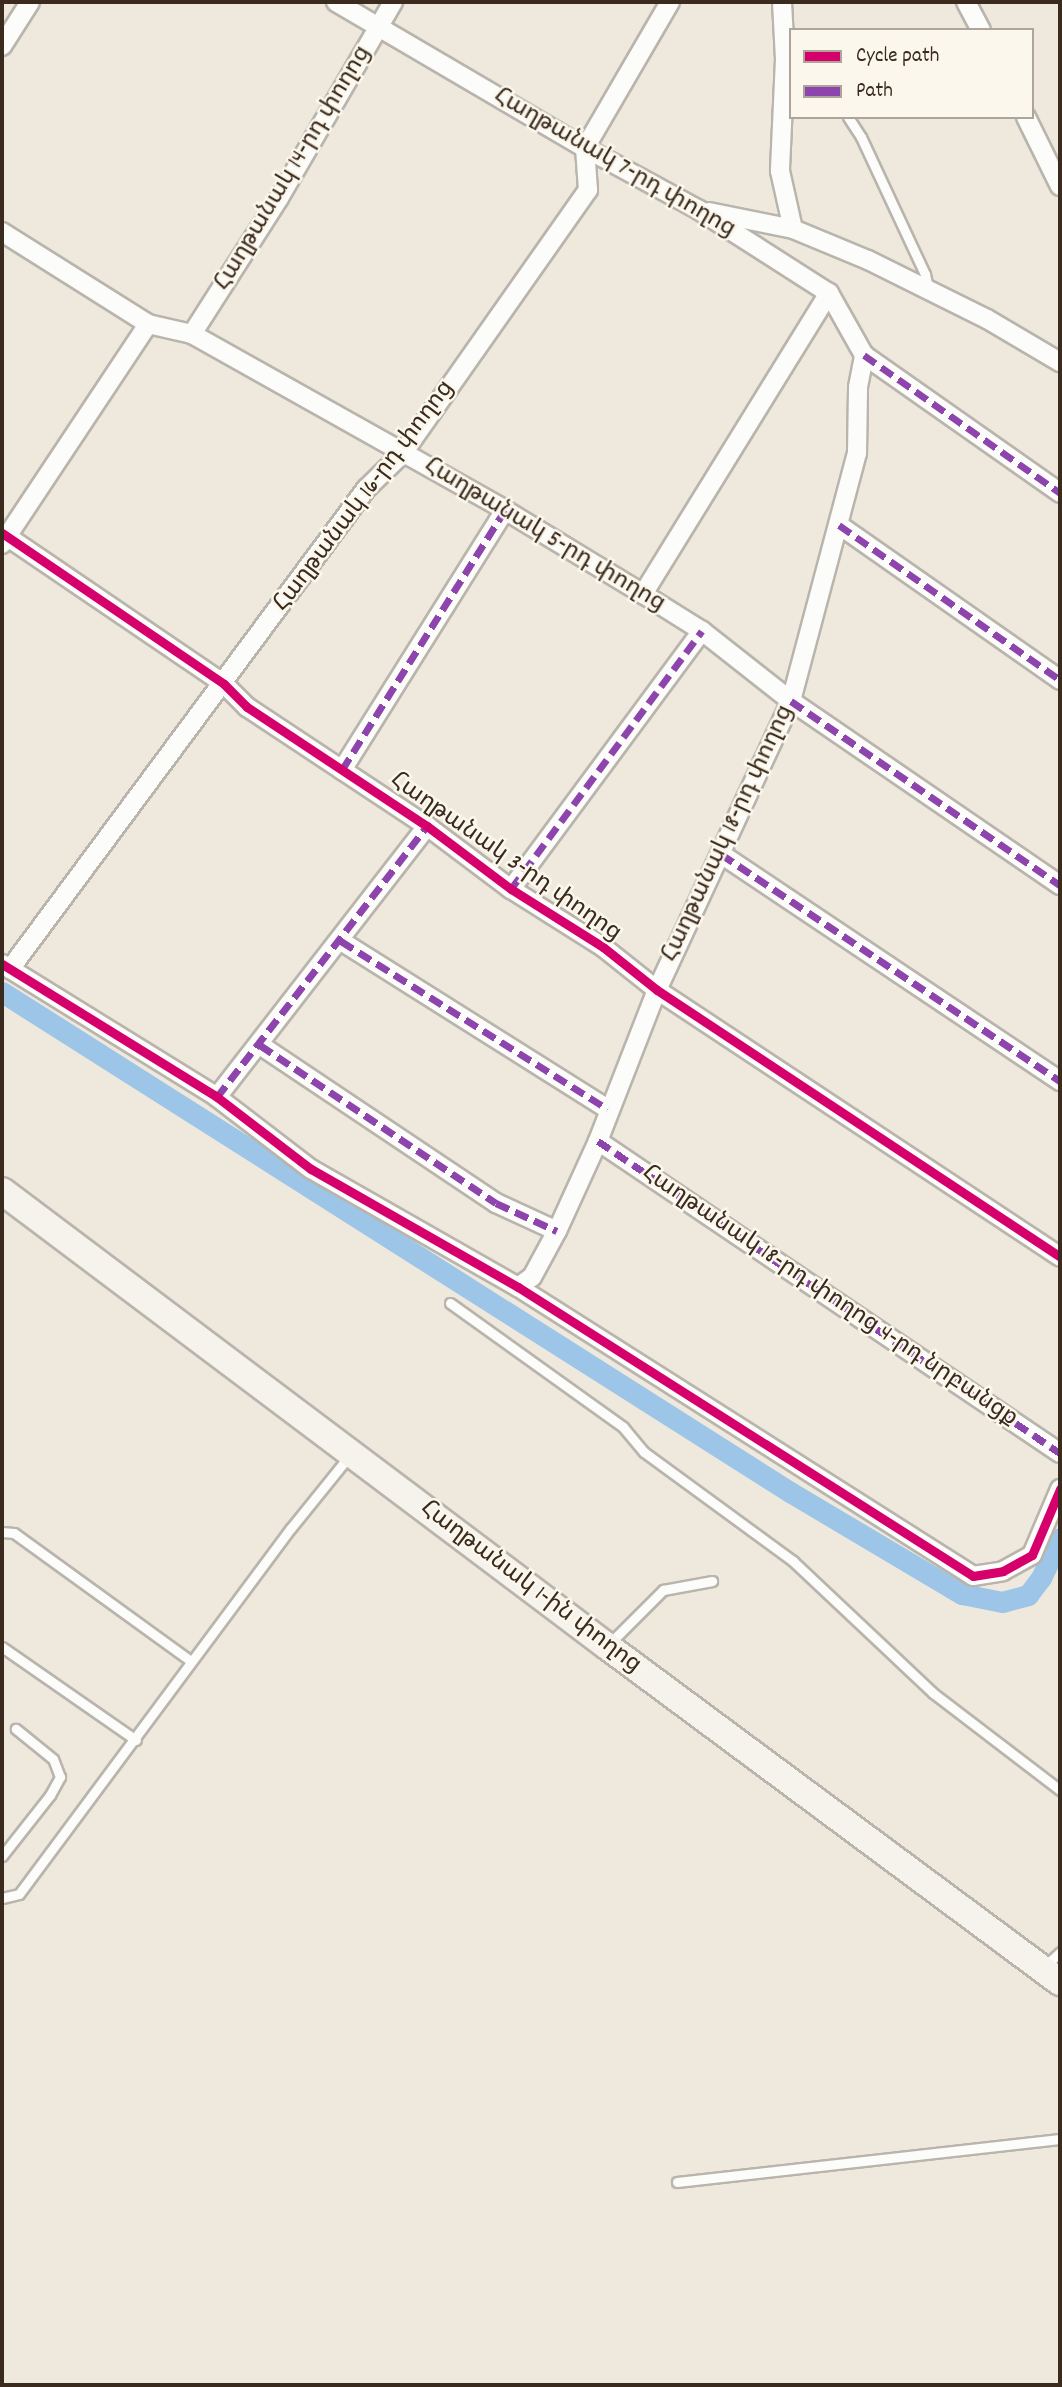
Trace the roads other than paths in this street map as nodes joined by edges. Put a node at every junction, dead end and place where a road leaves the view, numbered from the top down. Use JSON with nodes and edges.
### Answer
{"nodes":[{"id":1,"x":30,"y":2,"type":"edge"},
{"id":2,"x":336,"y":2,"type":"edge"},
{"id":3,"x":393,"y":2,"type":"edge"},
{"id":4,"x":670,"y":2,"type":"edge"},
{"id":5,"x":782,"y":2,"type":"edge"},
{"id":6,"x":966,"y":2,"type":"edge"},
{"id":7,"x":379,"y":27,"type":"junction"},
{"id":8,"x":980,"y":28,"type":"edge"},
{"id":9,"x":2,"y":46,"type":"edge"},
{"id":10,"x":788,"y":59,"type":"edge"},
{"id":11,"x":849,"y":119,"type":"edge"},
{"id":12,"x":1027,"y":119,"type":"edge"},
{"id":13,"x":585,"y":148,"type":"junction"},
{"id":14,"x":1060,"y":186,"type":"edge"},
{"id":15,"x":699,"y":209,"type":"junction"},
{"id":16,"x":793,"y":229,"type":"junction"},
{"id":17,"x":2,"y":232,"type":"edge"},
{"id":18,"x":928,"y":290,"type":"junction"},
{"id":19,"x":829,"y":293,"type":"junction"},
{"id":20,"x":148,"y":324,"type":"junction"},
{"id":21,"x":192,"y":334,"type":"junction"},
{"id":22,"x":864,"y":355,"type":"junction"},
{"id":23,"x":1060,"y":362,"type":"edge"},
{"id":24,"x":403,"y":453,"type":"junction"},
{"id":25,"x":1060,"y":493,"type":"edge"},
{"id":26,"x":505,"y":510,"type":"junction"},
{"id":27,"x":839,"y":525,"type":"junction"},
{"id":28,"x":4,"y":538,"type":"edge"},
{"id":29,"x":642,"y":594,"type":"junction"},
{"id":30,"x":702,"y":631,"type":"junction"},
{"id":31,"x":1060,"y":680,"type":"edge"},
{"id":32,"x":224,"y":684,"type":"junction"},
{"id":33,"x":791,"y":701,"type":"junction"},
{"id":34,"x":342,"y":770,"type":"junction"},
{"id":35,"x":427,"y":826,"type":"junction"},
{"id":36,"x":721,"y":854,"type":"junction"},
{"id":37,"x":1060,"y":885,"type":"edge"},
{"id":38,"x":511,"y":889,"type":"junction"},
{"id":39,"x":341,"y":941,"type":"junction"},
{"id":40,"x":6,"y":967,"type":"edge"},
{"id":41,"x":657,"y":990,"type":"junction"},
{"id":42,"x":260,"y":1045,"type":"junction"},
{"id":43,"x":1060,"y":1081,"type":"edge"},
{"id":44,"x":217,"y":1097,"type":"junction"},
{"id":45,"x":608,"y":1109,"type":"junction"},
{"id":46,"x":597,"y":1141,"type":"junction"},
{"id":47,"x":2,"y":1191,"type":"edge"},
{"id":48,"x":558,"y":1231,"type":"junction"},
{"id":49,"x":1060,"y":1257,"type":"edge"},
{"id":50,"x":519,"y":1287,"type":"junction"},
{"id":51,"x":450,"y":1303,"type":"dead end"},
{"id":52,"x":1060,"y":1453,"type":"edge"},
{"id":53,"x":351,"y":1454,"type":"junction"},
{"id":54,"x":1060,"y":1489,"type":"edge"},
{"id":55,"x":2,"y":1532,"type":"edge"},
{"id":56,"x":712,"y":1581,"type":"dead end"},
{"id":57,"x":607,"y":1646,"type":"junction"},
{"id":58,"x":2,"y":1647,"type":"edge"},
{"id":59,"x":191,"y":1661,"type":"junction"},
{"id":60,"x":16,"y":1729,"type":"dead end"},
{"id":61,"x":136,"y":1740,"type":"junction"},
{"id":62,"x":1060,"y":1790,"type":"edge"},
{"id":63,"x":2,"y":1856,"type":"edge"},
{"id":64,"x":2,"y":1898,"type":"edge"},
{"id":65,"x":1054,"y":1968,"type":"edge"},
{"id":66,"x":1060,"y":2139,"type":"edge"},
{"id":67,"x":677,"y":2182,"type":"dead end"}],
"edges":[{"from":1,"to":9,"type":"street"},
{"from":2,"to":7,"type":"street","name":"Հաղթանակ 7-րդ փողոց"},
{"from":3,"to":7,"type":"street","name":"Հաղթանակ 14-րդ փողոց"},
{"from":4,"to":13,"type":"street"},
{"from":5,"to":10,"type":"street"},
{"from":6,"to":8,"type":"street"},
{"from":7,"to":13,"type":"street","name":"Հաղթանակ 7-րդ փողոց"},
{"from":7,"to":21,"type":"street","name":"Հաղթանակ 14-րդ փողոց"},
{"from":10,"to":16,"type":"street"},
{"from":11,"to":18,"type":"lane"},
{"from":12,"to":14,"type":"street"},
{"from":13,"to":15,"type":"street","name":"Հաղթանակ 7-րդ փողոց"},
{"from":13,"to":24,"type":"street","name":"Հաղթանակ 16-րդ փողոց"},
{"from":15,"to":16,"type":"street"},
{"from":15,"to":19,"type":"street","name":"Հաղթանակ 7-րդ փողոց"},
{"from":16,"to":18,"type":"street"},
{"from":17,"to":20,"type":"street","name":"Հաղթանակ 5-րդ փողոց"},
{"from":18,"to":23,"type":"street"},
{"from":19,"to":22,"type":"street","name":"Հաղթանակ 7-րդ փողոց"},
{"from":19,"to":29,"type":"street"},
{"from":20,"to":21,"type":"street","name":"Հաղթանակ 5-րդ փողոց"},
{"from":20,"to":28,"type":"street"},
{"from":21,"to":24,"type":"street","name":"Հաղթանակ 5-րդ փողոց"},
{"from":22,"to":25,"type":"street"},
{"from":22,"to":27,"type":"street","name":"Հաղթանակ 18-րդ փողոց"},
{"from":24,"to":26,"type":"street","name":"Հաղթանակ 5-րդ փողոց"},
{"from":24,"to":32,"type":"street","name":"Հաղթանակ 16-րդ փողոց"},
{"from":26,"to":29,"type":"street","name":"Հաղթանակ 5-րդ փողոց"},
{"from":26,"to":34,"type":"street"},
{"from":27,"to":31,"type":"street"},
{"from":27,"to":33,"type":"street","name":"Հաղթանակ 18-րդ փողոց"},
{"from":28,"to":32,"type":"street","name":"Հաղթանակ 3-րդ փողոց"},
{"from":29,"to":30,"type":"street","name":"Հաղթանակ 5-րդ փողոց"},
{"from":30,"to":33,"type":"street","name":"Հաղթանակ 5-րդ փողոց"},
{"from":30,"to":38,"type":"street"},
{"from":32,"to":34,"type":"street","name":"Հաղթանակ 3-րդ փողոց"},
{"from":32,"to":40,"type":"street","name":"Հաղթանակ 16-րդ փողոց"},
{"from":33,"to":36,"type":"street","name":"Հաղթանակ 18-րդ փողոց"},
{"from":33,"to":37,"type":"street","name":"Հաղթանակ 5-րդ փողոց"},
{"from":34,"to":35,"type":"street","name":"Հաղթանակ 3-րդ փողոց"},
{"from":35,"to":38,"type":"street","name":"Հաղթանակ 3-րդ փողոց"},
{"from":35,"to":39,"type":"street"},
{"from":36,"to":41,"type":"street","name":"Հաղթանակ 18-րդ փողոց"},
{"from":36,"to":43,"type":"street"},
{"from":38,"to":41,"type":"street","name":"Հաղթանակ 3-րդ փողոց"},
{"from":39,"to":42,"type":"street"},
{"from":39,"to":45,"type":"street"},
{"from":40,"to":44,"type":"street"},
{"from":41,"to":45,"type":"street","name":"Հաղթանակ 18-րդ փողոց"},
{"from":41,"to":49,"type":"street","name":"Հաղթանակ 3-րդ փողոց"},
{"from":42,"to":44,"type":"street"},
{"from":42,"to":48,"type":"street"},
{"from":44,"to":50,"type":"street"},
{"from":45,"to":46,"type":"street","name":"Հաղթանակ 18-րդ փողոց"},
{"from":46,"to":48,"type":"street","name":"Հաղթանակ 18-րդ փողոց"},
{"from":46,"to":52,"type":"street","name":"Հաղթանակ 18-րդ փողոց 4-րդ նրբանցք"},
{"from":47,"to":53,"type":"main road","name":"Հաղթանակ 1-ին փողոց"},
{"from":48,"to":50,"type":"street","name":"Հաղթանակ 18-րդ փողոց"},
{"from":50,"to":54,"type":"street"},
{"from":51,"to":62,"type":"lane"},
{"from":53,"to":57,"type":"main road","name":"Հաղթանակ 1-ին փողոց"},
{"from":53,"to":59,"type":"lane"},
{"from":55,"to":59,"type":"lane"},
{"from":56,"to":57,"type":"lane"},
{"from":57,"to":65,"type":"main road","name":"Հաղթանակ 1-ին փողոց"},
{"from":58,"to":61,"type":"lane"},
{"from":59,"to":61,"type":"lane"},
{"from":60,"to":63,"type":"lane"},
{"from":61,"to":64,"type":"lane"},
{"from":66,"to":67,"type":"lane"}]}
